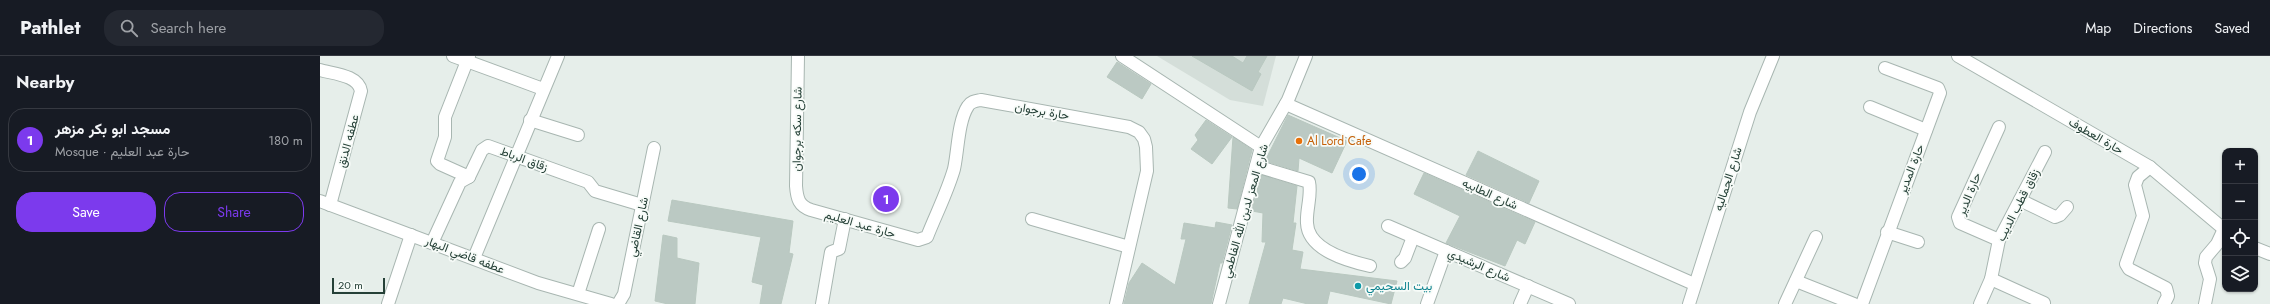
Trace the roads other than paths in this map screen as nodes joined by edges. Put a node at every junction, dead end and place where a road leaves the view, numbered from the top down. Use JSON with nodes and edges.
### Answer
{"nodes":[{"id":1,"x":453,"y":56,"type":"edge"},
{"id":2,"x":558,"y":56,"type":"edge"},
{"id":3,"x":798,"y":56,"type":"edge"},
{"id":4,"x":1122,"y":56,"type":"edge"},
{"id":5,"x":1306,"y":56,"type":"edge"},
{"id":6,"x":1773,"y":56,"type":"edge"},
{"id":7,"x":1958,"y":56,"type":"edge"},
{"id":8,"x":468,"y":59,"type":"edge"},
{"id":9,"x":1885,"y":68,"type":"dead end"},
{"id":10,"x":320,"y":70,"type":"edge"},
{"id":11,"x":543,"y":89,"type":"junction"},
{"id":12,"x":1286,"y":104,"type":"junction"},
{"id":13,"x":1870,"y":107,"type":"dead end"},
{"id":14,"x":530,"y":120,"type":"junction"},
{"id":15,"x":1999,"y":127,"type":"dead end"},
{"id":16,"x":1926,"y":130,"type":"junction"},
{"id":17,"x":578,"y":135,"type":"dead end"},
{"id":18,"x":1262,"y":146,"type":"junction"},
{"id":19,"x":654,"y":148,"type":"dead end"},
{"id":20,"x":2045,"y":152,"type":"dead end"},
{"id":21,"x":515,"y":156,"type":"junction"},
{"id":22,"x":1256,"y":166,"type":"junction"},
{"id":23,"x":2150,"y":167,"type":"junction"},
{"id":24,"x":469,"y":177,"type":"junction"},
{"id":25,"x":2020,"y":200,"type":"junction"},
{"id":26,"x":798,"y":201,"type":"joint"},
{"id":27,"x":325,"y":203,"type":"edge"},
{"id":28,"x":642,"y":205,"type":"junction"},
{"id":29,"x":2066,"y":207,"type":"dead end"},
{"id":30,"x":845,"y":219,"type":"junction"},
{"id":31,"x":1032,"y":219,"type":"dead end"},
{"id":32,"x":1388,"y":226,"type":"dead end"},
{"id":33,"x":2222,"y":227,"type":"edge"},
{"id":34,"x":599,"y":229,"type":"dead end"},
{"id":35,"x":1887,"y":232,"type":"junction"},
{"id":36,"x":2222,"y":233,"type":"edge"},
{"id":37,"x":411,"y":235,"type":"junction"},
{"id":38,"x":1413,"y":237,"type":"junction"},
{"id":39,"x":1816,"y":237,"type":"dead end"},
{"id":40,"x":925,"y":240,"type":"joint"},
{"id":41,"x":1999,"y":240,"type":"junction"},
{"id":42,"x":1918,"y":242,"type":"dead end"},
{"id":43,"x":432,"y":243,"type":"junction"},
{"id":44,"x":1129,"y":247,"type":"junction"},
{"id":45,"x":2258,"y":249,"type":"edge"},
{"id":46,"x":1446,"y":251,"type":"junction"},
{"id":47,"x":2270,"y":254,"type":"edge"},
{"id":48,"x":474,"y":258,"type":"junction"},
{"id":49,"x":1401,"y":262,"type":"dead end"},
{"id":50,"x":1370,"y":266,"type":"dead end"},
{"id":51,"x":1991,"y":279,"type":"junction"},
{"id":52,"x":1796,"y":281,"type":"junction"},
{"id":53,"x":1694,"y":284,"type":"junction"},
{"id":54,"x":1528,"y":286,"type":"junction"},
{"id":55,"x":578,"y":294,"type":"junction"},
{"id":56,"x":388,"y":304,"type":"edge"},
{"id":57,"x":611,"y":304,"type":"edge"},
{"id":58,"x":618,"y":304,"type":"edge"},
{"id":59,"x":822,"y":304,"type":"edge"},
{"id":60,"x":1116,"y":304,"type":"edge"},
{"id":61,"x":1219,"y":304,"type":"edge"},
{"id":62,"x":1427,"y":304,"type":"edge"},
{"id":63,"x":1520,"y":304,"type":"edge"},
{"id":64,"x":1570,"y":304,"type":"edge"},
{"id":65,"x":1689,"y":304,"type":"edge"},
{"id":66,"x":1785,"y":304,"type":"edge"},
{"id":67,"x":1854,"y":304,"type":"edge"},
{"id":68,"x":1862,"y":304,"type":"edge"},
{"id":69,"x":1980,"y":304,"type":"edge"},
{"id":70,"x":2044,"y":304,"type":"edge"},
{"id":71,"x":2164,"y":304,"type":"edge"},
{"id":72,"x":2205,"y":304,"type":"edge"}],
"edges":[{"from":1,"to":8,"type":"street"},
{"from":2,"to":11,"type":"street"},
{"from":3,"to":26,"type":"street","name":"شارع سكه برجوان"},
{"from":4,"to":18,"type":"street"},
{"from":5,"to":12,"type":"street","name":"شارع المعز لدين الله الفاطمي"},
{"from":6,"to":53,"type":"street","name":"شارع الجماليه"},
{"from":7,"to":23,"type":"street","name":"حارة العطوف"},
{"from":8,"to":11,"type":"street"},
{"from":8,"to":24,"type":"street"},
{"from":9,"to":16,"type":"street","name":"حارة المدير"},
{"from":10,"to":27,"type":"street","name":"عطفه الدنق"},
{"from":11,"to":14,"type":"street"},
{"from":12,"to":18,"type":"street","name":"شارع المعز لدين الله الفاطمي"},
{"from":12,"to":53,"type":"street","name":"شارع الطابيه"},
{"from":13,"to":16,"type":"street"},
{"from":14,"to":17,"type":"street"},
{"from":14,"to":21,"type":"street"},
{"from":15,"to":41,"type":"street","name":"حارة الدير"},
{"from":16,"to":35,"type":"street","name":"حارة المدير"},
{"from":18,"to":22,"type":"street","name":"شارع المعز لدين الله الفاطمي"},
{"from":19,"to":28,"type":"street","name":"شارع القاضي"},
{"from":20,"to":25,"type":"street","name":"زقاق قطب الديب"},
{"from":21,"to":24,"type":"street","name":"زقاق الرباط"},
{"from":21,"to":28,"type":"street","name":"زقاق الرباط"},
{"from":21,"to":48,"type":"street"},
{"from":22,"to":50,"type":"street"},
{"from":22,"to":61,"type":"street","name":"شارع المعز لدين الله الفاطمي"},
{"from":23,"to":33,"type":"street","name":"حارة العطوف"},
{"from":23,"to":71,"type":"street"},
{"from":24,"to":43,"type":"street","name":"زقاق الرباط"},
{"from":25,"to":29,"type":"street"},
{"from":25,"to":41,"type":"street","name":"زقاق قطب الديب"},
{"from":26,"to":30,"type":"street","name":"حارة عبد العليم"},
{"from":27,"to":37,"type":"street","name":"عطفه قاضي البهار"},
{"from":28,"to":58,"type":"street","name":"شارع القاضي"},
{"from":30,"to":40,"type":"street","name":"حارة عبد العليم"},
{"from":30,"to":59,"type":"street"},
{"from":31,"to":44,"type":"street"},
{"from":32,"to":38,"type":"street","name":"شارع الرشيدي"},
{"from":34,"to":55,"type":"street"},
{"from":35,"to":42,"type":"street"},
{"from":35,"to":68,"type":"street","name":"حارة المدير"},
{"from":36,"to":72,"type":"street"},
{"from":37,"to":43,"type":"street","name":"عطفه قاضي البهار"},
{"from":37,"to":56,"type":"street"},
{"from":38,"to":46,"type":"street","name":"شارع الرشيدي"},
{"from":38,"to":49,"type":"street"},
{"from":39,"to":52,"type":"street"},
{"from":40,"to":44,"type":"street","name":"حارة برجوان"},
{"from":41,"to":51,"type":"street","name":"زقاق قطب الديب"},
{"from":43,"to":48,"type":"street","name":"عطفه قاضي البهار"},
{"from":44,"to":60,"type":"street","name":"حارة برجوان"},
{"from":45,"to":47,"type":"street"},
{"from":46,"to":54,"type":"street","name":"شارع الرشيدي"},
{"from":46,"to":62,"type":"street"},
{"from":48,"to":55,"type":"street","name":"عطفه قاضي البهار"},
{"from":51,"to":69,"type":"street","name":"زقاق قطب الديب"},
{"from":51,"to":70,"type":"street"},
{"from":52,"to":66,"type":"street"},
{"from":52,"to":67,"type":"street"},
{"from":53,"to":65,"type":"street","name":"شارع الجماليه"},
{"from":54,"to":63,"type":"street"},
{"from":54,"to":64,"type":"street","name":"شارع الرشيدي"},
{"from":55,"to":57,"type":"street","name":"عطفه قاضي البهار"}]}
